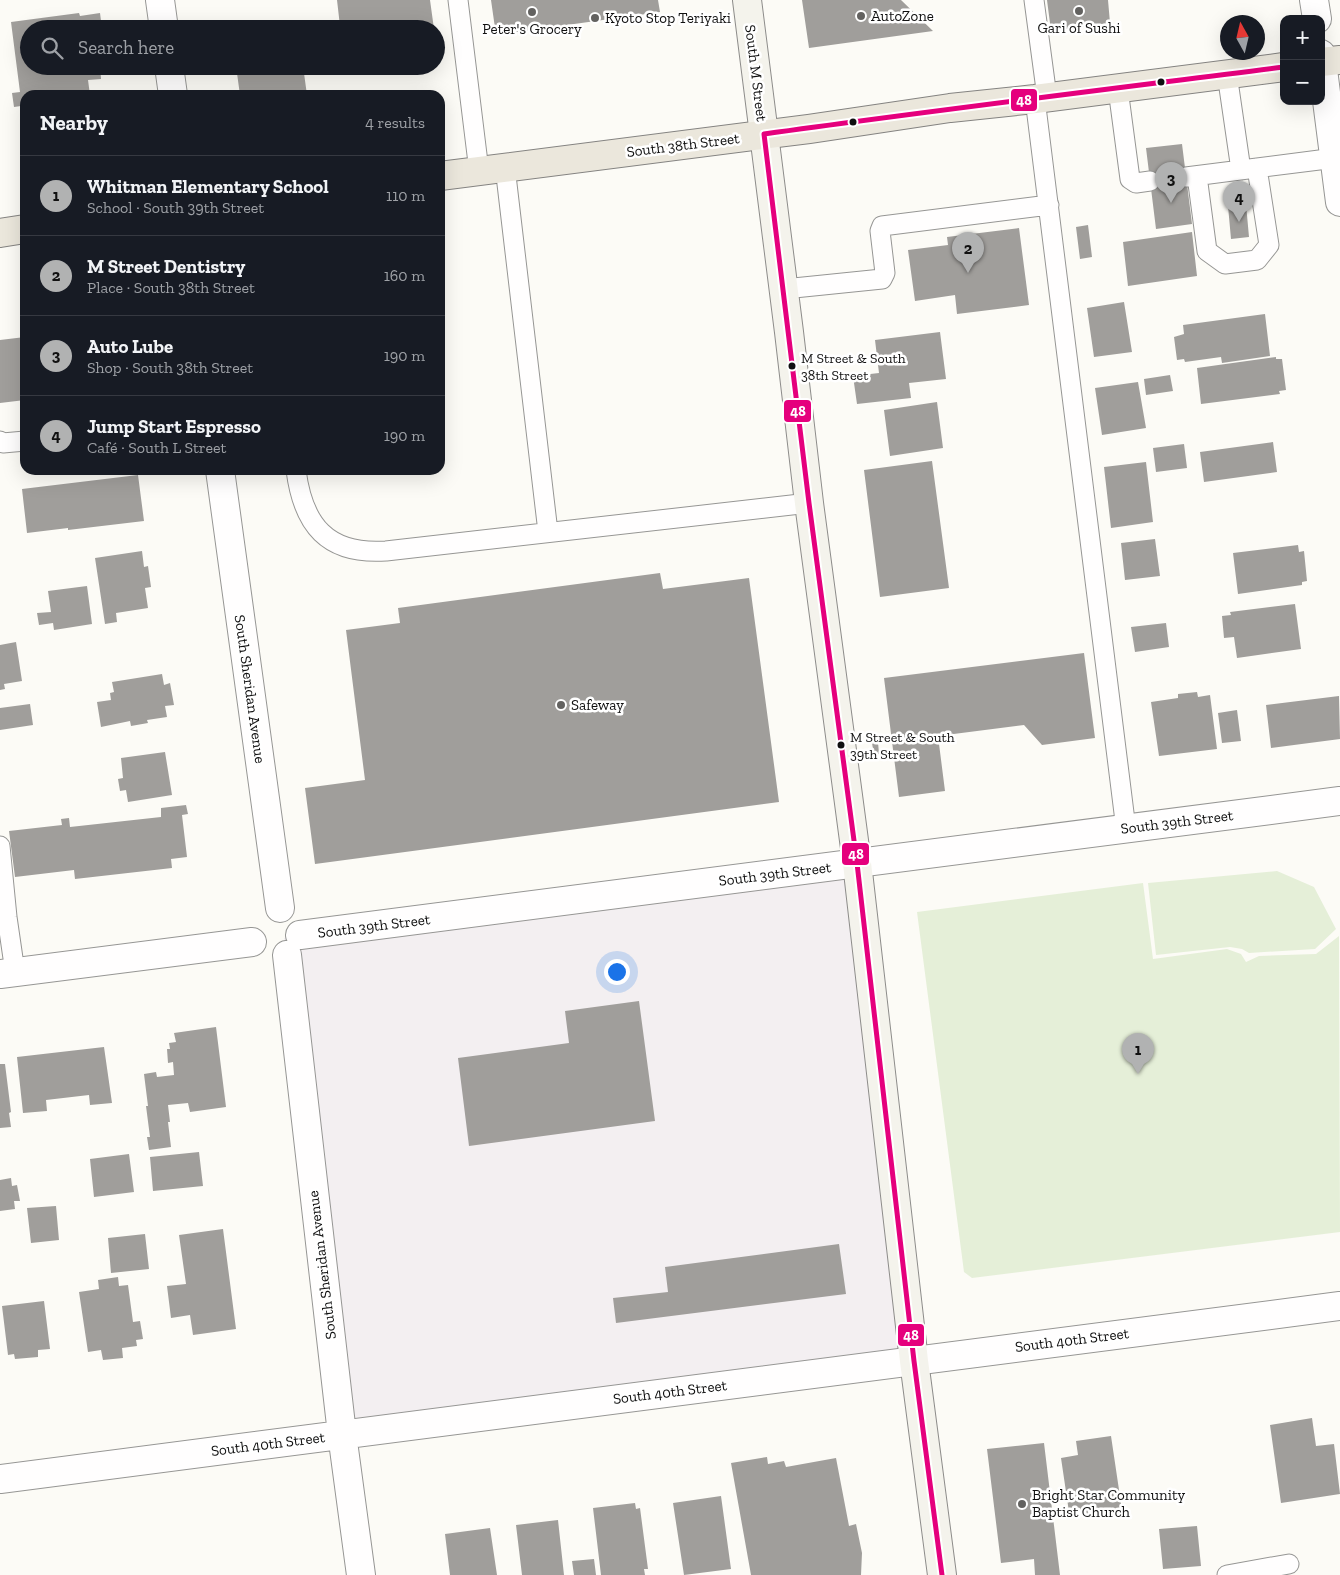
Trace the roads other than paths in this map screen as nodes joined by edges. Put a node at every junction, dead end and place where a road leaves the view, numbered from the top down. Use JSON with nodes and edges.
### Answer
{"nodes":[{"id":1,"x":160,"y":0,"type":"edge"},
{"id":2,"x":458,"y":0,"type":"edge"},
{"id":3,"x":747,"y":0,"type":"edge"},
{"id":4,"x":1034,"y":0,"type":"edge"},
{"id":5,"x":1314,"y":0,"type":"edge"},
{"id":6,"x":1316,"y":15,"type":"edge"},
{"id":7,"x":163,"y":20,"type":"edge"},
{"id":8,"x":1326,"y":60,"type":"edge"},
{"id":9,"x":1280,"y":67,"type":"edge"},
{"id":10,"x":1227,"y":74,"type":"junction"},
{"id":11,"x":170,"y":75,"type":"edge"},
{"id":12,"x":1118,"y":88,"type":"junction"},
{"id":13,"x":172,"y":90,"type":"edge"},
{"id":14,"x":1041,"y":98,"type":"junction"},
{"id":15,"x":764,"y":134,"type":"junction"},
{"id":16,"x":1334,"y":158,"type":"junction"},
{"id":17,"x":492,"y":169,"type":"junction"},
{"id":18,"x":1249,"y":169,"type":"junction"},
{"id":19,"x":445,"y":175,"type":"edge"},
{"id":20,"x":1150,"y":181,"type":"dead end"},
{"id":21,"x":1340,"y":202,"type":"edge"},
{"id":22,"x":1049,"y":205,"type":"junction"},
{"id":23,"x":20,"y":231,"type":"edge"},
{"id":24,"x":0,"y":233,"type":"edge"},
{"id":25,"x":784,"y":289,"type":"junction"},
{"id":26,"x":0,"y":441,"type":"edge"},
{"id":27,"x":20,"y":441,"type":"edge"},
{"id":28,"x":220,"y":475,"type":"edge"},
{"id":29,"x":297,"y":475,"type":"edge"},
{"id":30,"x":809,"y":503,"type":"junction"},
{"id":31,"x":548,"y":532,"type":"junction"},
{"id":32,"x":1340,"y":802,"type":"edge"},
{"id":33,"x":1126,"y":829,"type":"junction"},
{"id":34,"x":0,"y":846,"type":"edge"},
{"id":35,"x":857,"y":863,"type":"junction"},
{"id":36,"x":261,"y":921,"type":"junction"},
{"id":37,"x":293,"y":945,"type":"junction"},
{"id":38,"x":8,"y":973,"type":"edge"},
{"id":39,"x":1340,"y":1306,"type":"edge"},
{"id":40,"x":914,"y":1361,"type":"junction"},
{"id":41,"x":342,"y":1434,"type":"junction"},
{"id":42,"x":0,"y":1478,"type":"edge"},
{"id":43,"x":1289,"y":1564,"type":"dead end"},
{"id":44,"x":361,"y":1575,"type":"edge"},
{"id":45,"x":942,"y":1575,"type":"edge"},
{"id":46,"x":1227,"y":1575,"type":"edge"}],
"edges":[{"from":1,"to":7,"type":"street"},
{"from":2,"to":17,"type":"lane"},
{"from":3,"to":15,"type":"street","name":"South M Street"},
{"from":4,"to":14,"type":"lane"},
{"from":5,"to":6,"type":"street"},
{"from":8,"to":16,"type":"street"},
{"from":9,"to":10,"type":"main road","name":"South 38th Street"},
{"from":10,"to":12,"type":"main road","name":"South 38th Street"},
{"from":10,"to":18,"type":"lane"},
{"from":11,"to":13,"type":"street"},
{"from":12,"to":14,"type":"main road","name":"South 38th Street"},
{"from":12,"to":20,"type":"lane"},
{"from":14,"to":15,"type":"main road","name":"South 38th Street"},
{"from":14,"to":22,"type":"lane"},
{"from":15,"to":17,"type":"main road","name":"South 38th Street"},
{"from":15,"to":25,"type":"street","name":"South M Street"},
{"from":16,"to":18,"type":"lane"},
{"from":16,"to":21,"type":"street"},
{"from":17,"to":19,"type":"main road","name":"South 38th Street"},
{"from":17,"to":31,"type":"lane"},
{"from":18,"to":18,"type":"lane"},
{"from":22,"to":25,"type":"lane"},
{"from":22,"to":33,"type":"lane"},
{"from":23,"to":24,"type":"main road"},
{"from":25,"to":30,"type":"street","name":"South M Street"},
{"from":26,"to":27,"type":"lane"},
{"from":28,"to":36,"type":"street","name":"South Sheridan Avenue"},
{"from":29,"to":31,"type":"lane"},
{"from":30,"to":31,"type":"lane"},
{"from":30,"to":35,"type":"street","name":"South M Street"},
{"from":32,"to":33,"type":"street","name":"South 39th Street"},
{"from":33,"to":35,"type":"street","name":"South 39th Street"},
{"from":34,"to":38,"type":"lane"},
{"from":35,"to":37,"type":"street","name":"South 39th Street"},
{"from":35,"to":40,"type":"street","name":"South M Street"},
{"from":36,"to":37,"type":"street"},
{"from":36,"to":37,"type":"street"},
{"from":36,"to":38,"type":"street"},
{"from":37,"to":41,"type":"street","name":"South Sheridan Avenue"},
{"from":39,"to":40,"type":"street","name":"South 40th Street"},
{"from":40,"to":41,"type":"street","name":"South 40th Street"},
{"from":40,"to":45,"type":"street","name":"South M Street"},
{"from":41,"to":42,"type":"street","name":"South 40th Street"},
{"from":41,"to":44,"type":"street","name":"South Sheridan Avenue"},
{"from":43,"to":46,"type":"lane"}]}
